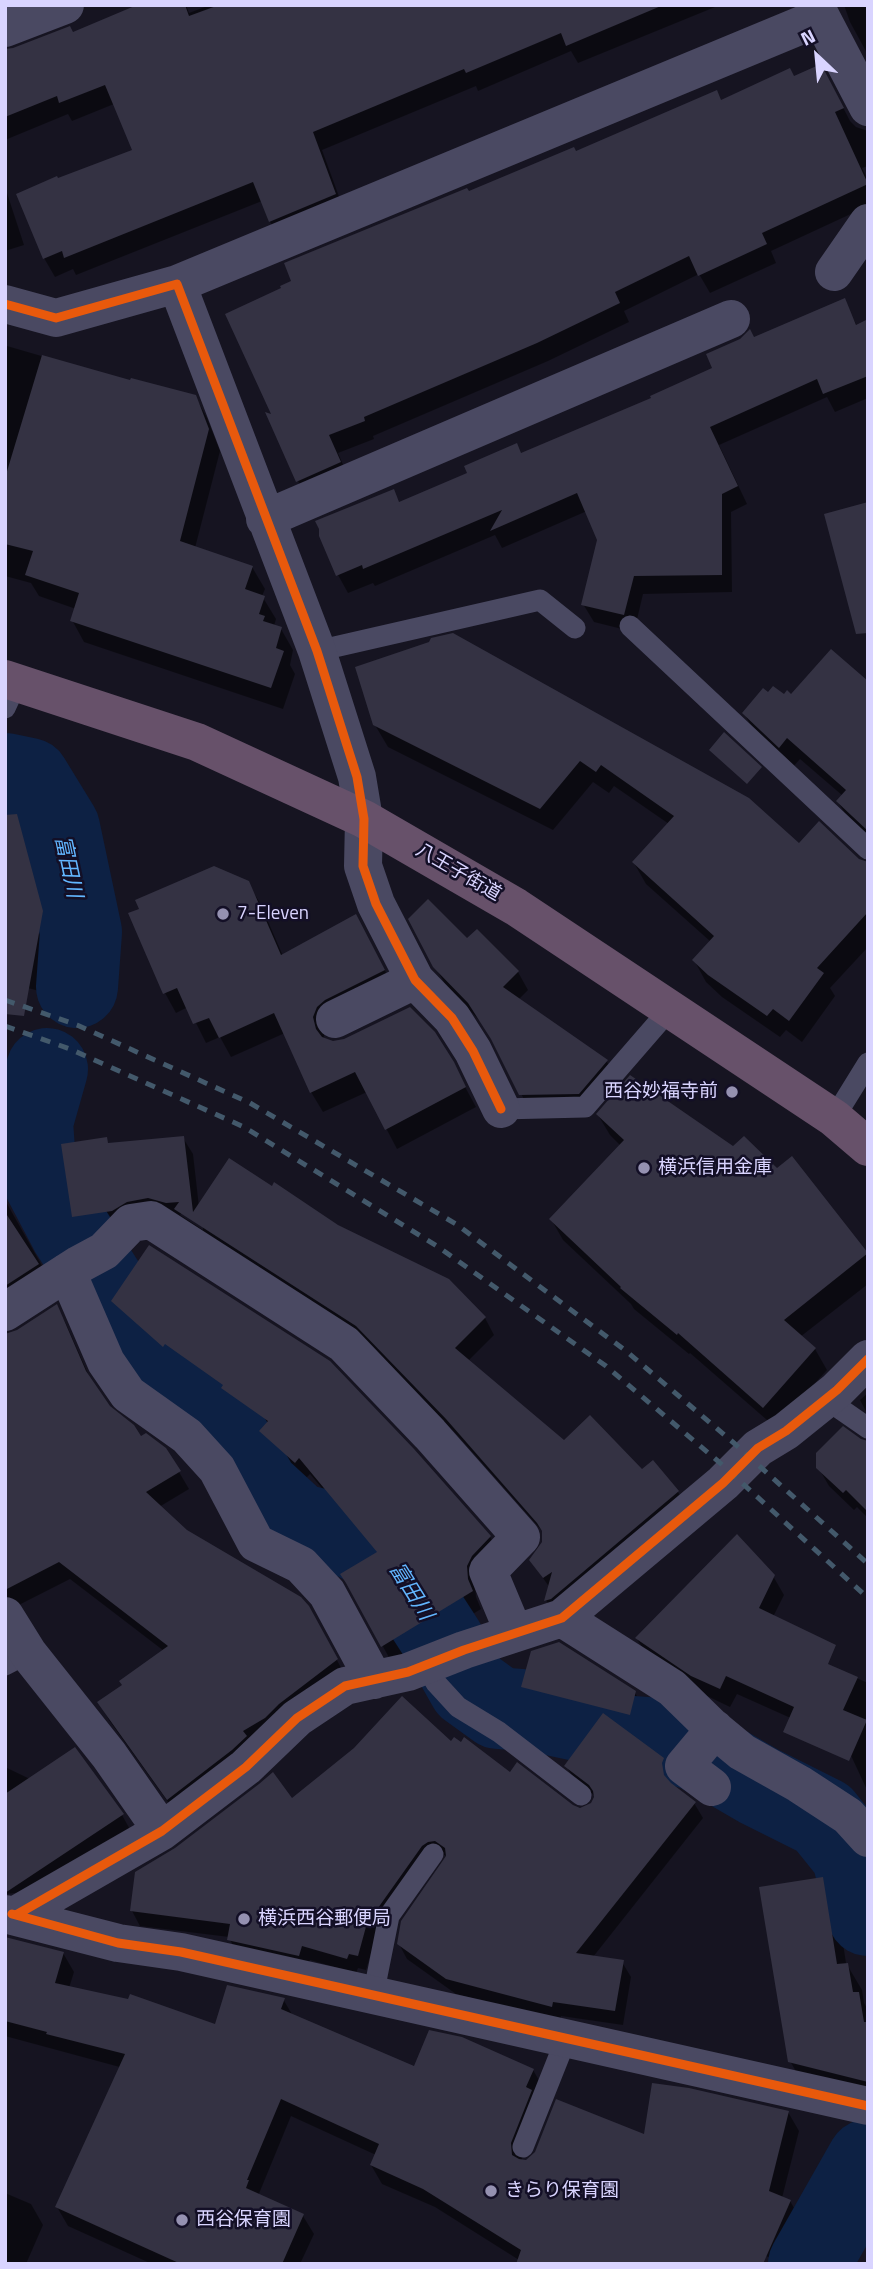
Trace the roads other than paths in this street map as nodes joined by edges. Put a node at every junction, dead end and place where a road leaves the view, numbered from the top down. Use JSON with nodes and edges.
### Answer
{"nodes":[{"id":1,"x":65,"y":5,"type":"edge"},
{"id":2,"x":818,"y":11,"type":"edge"},
{"id":3,"x":5,"y":28,"type":"edge"},
{"id":4,"x":868,"y":107,"type":"edge"},
{"id":5,"x":868,"y":223,"type":"edge"},
{"id":6,"x":834,"y":272,"type":"dead end"},
{"id":7,"x":177,"y":284,"type":"junction"},
{"id":8,"x":5,"y":304,"type":"edge"},
{"id":9,"x":731,"y":318,"type":"dead end"},
{"id":10,"x":265,"y":519,"type":"junction"},
{"id":11,"x":630,"y":625,"type":"dead end"},
{"id":12,"x":575,"y":628,"type":"dead end"},
{"id":13,"x":317,"y":651,"type":"junction"},
{"id":14,"x":9,"y":690,"type":"edge"},
{"id":15,"x":364,"y":819,"type":"junction"},
{"id":16,"x":868,"y":849,"type":"edge"},
{"id":17,"x":415,"y":980,"type":"junction"},
{"id":18,"x":670,"y":1009,"type":"junction"},
{"id":19,"x":335,"y":1019,"type":"dead end"},
{"id":20,"x":868,"y":1063,"type":"edge"},
{"id":21,"x":501,"y":1109,"type":"joint"},
{"id":22,"x":834,"y":1118,"type":"junction"},
{"id":23,"x":868,"y":1147,"type":"edge"},
{"id":24,"x":83,"y":1263,"type":"junction"},
{"id":25,"x":5,"y":1312,"type":"edge"},
{"id":26,"x":868,"y":1359,"type":"edge"},
{"id":27,"x":826,"y":1399,"type":"junction"},
{"id":28,"x":868,"y":1428,"type":"edge"},
{"id":29,"x":5,"y":1616,"type":"edge"},
{"id":30,"x":562,"y":1618,"type":"junction"},
{"id":31,"x":514,"y":1633,"type":"junction"},
{"id":32,"x":17,"y":1659,"type":"edge"},
{"id":33,"x":444,"y":1659,"type":"junction"},
{"id":34,"x":374,"y":1680,"type":"junction"},
{"id":35,"x":581,"y":1795,"type":"dead end"},
{"id":36,"x":162,"y":1831,"type":"junction"},
{"id":37,"x":868,"y":1838,"type":"edge"},
{"id":38,"x":433,"y":1854,"type":"dead end"},
{"id":39,"x":11,"y":1914,"type":"edge"},
{"id":40,"x":373,"y":1996,"type":"junction"},
{"id":41,"x":566,"y":2039,"type":"junction"},
{"id":42,"x":862,"y":2105,"type":"edge"},
{"id":43,"x":523,"y":2147,"type":"dead end"}],
"edges":[{"from":1,"to":3,"type":"street"},
{"from":2,"to":4,"type":"street"},
{"from":2,"to":7,"type":"street"},
{"from":5,"to":6,"type":"street"},
{"from":7,"to":8,"type":"street"},
{"from":7,"to":10,"type":"street"},
{"from":9,"to":10,"type":"street"},
{"from":10,"to":13,"type":"street"},
{"from":11,"to":16,"type":"lane"},
{"from":12,"to":13,"type":"lane"},
{"from":13,"to":15,"type":"street"},
{"from":14,"to":15,"type":"highway","name":"八王子街道"},
{"from":15,"to":17,"type":"street"},
{"from":15,"to":18,"type":"highway","name":"八王子街道"},
{"from":17,"to":19,"type":"street"},
{"from":17,"to":21,"type":"street"},
{"from":18,"to":21,"type":"lane"},
{"from":18,"to":22,"type":"highway","name":"八王子街道"},
{"from":20,"to":22,"type":"lane"},
{"from":22,"to":23,"type":"highway","name":"八王子街道"},
{"from":24,"to":25,"type":"street"},
{"from":24,"to":31,"type":"street"},
{"from":24,"to":34,"type":"street"},
{"from":26,"to":27,"type":"street"},
{"from":27,"to":28,"type":"lane"},
{"from":27,"to":30,"type":"street"},
{"from":29,"to":32,"type":"street"},
{"from":30,"to":31,"type":"street"},
{"from":30,"to":37,"type":"street"},
{"from":31,"to":33,"type":"street"},
{"from":32,"to":36,"type":"street"},
{"from":33,"to":34,"type":"street"},
{"from":33,"to":35,"type":"lane"},
{"from":34,"to":36,"type":"street"},
{"from":36,"to":39,"type":"street"},
{"from":38,"to":40,"type":"lane"},
{"from":39,"to":40,"type":"street"},
{"from":40,"to":41,"type":"street"},
{"from":41,"to":42,"type":"street"},
{"from":41,"to":43,"type":"lane"}]}
